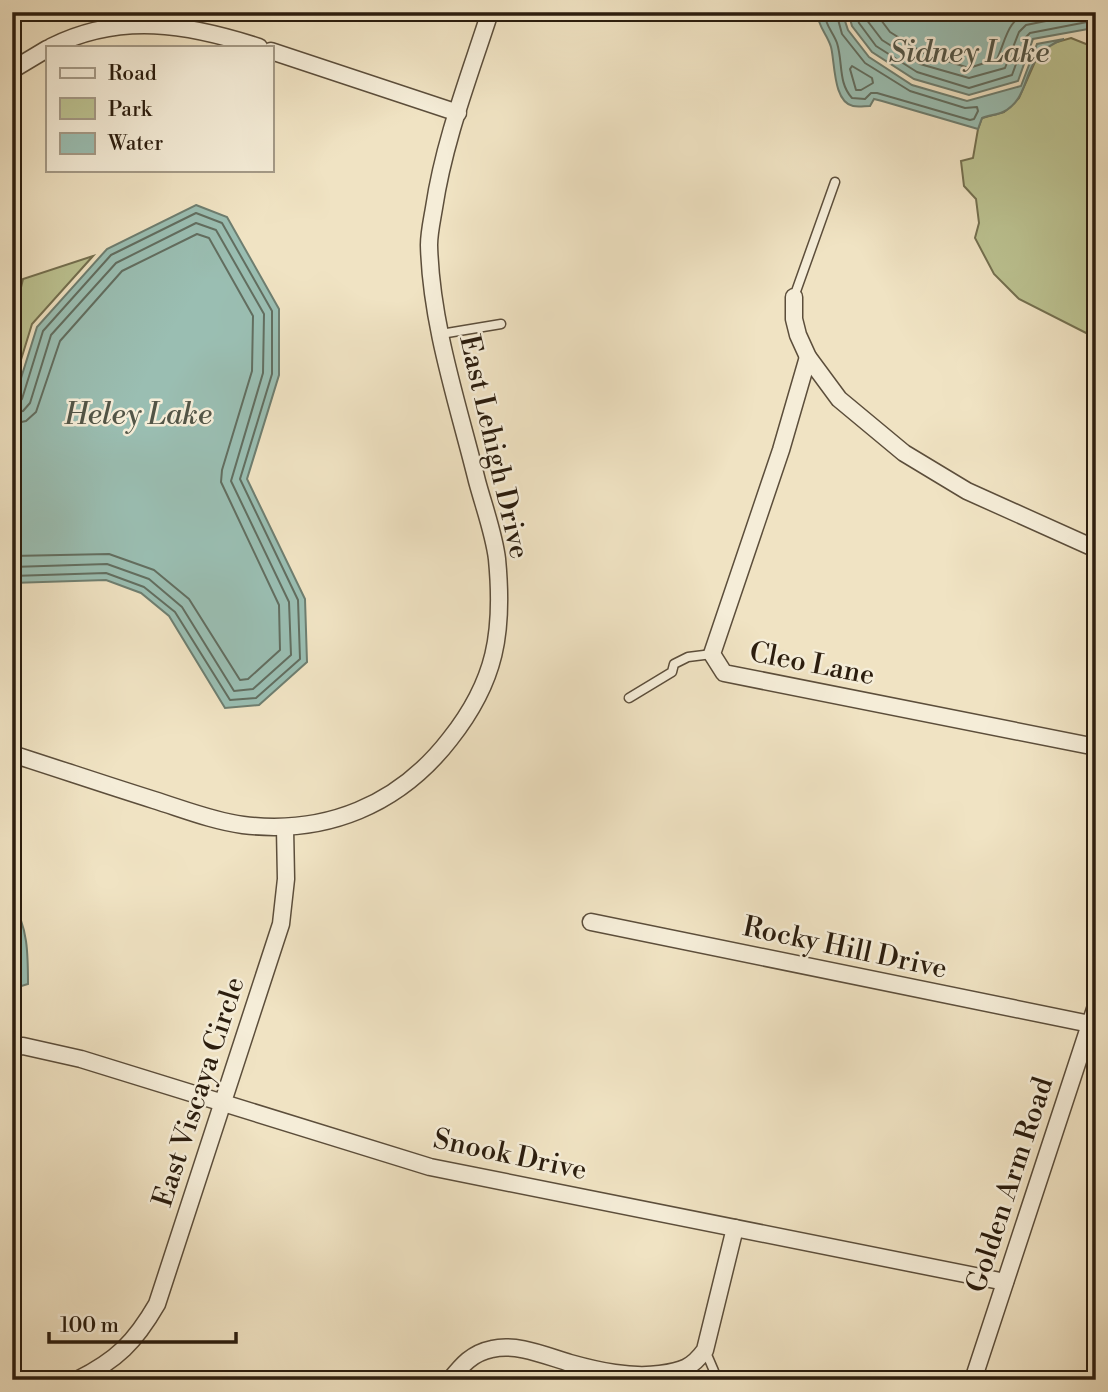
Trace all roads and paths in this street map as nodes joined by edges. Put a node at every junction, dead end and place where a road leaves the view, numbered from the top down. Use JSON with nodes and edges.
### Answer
{"nodes":[{"id":1,"x":491,"y":12,"type":"edge"},
{"id":2,"x":116,"y":19,"type":"edge"},
{"id":3,"x":53,"y":46,"type":"edge"},
{"id":4,"x":256,"y":46,"type":"edge"},
{"id":5,"x":46,"y":50,"type":"edge"},
{"id":6,"x":273,"y":52,"type":"edge"},
{"id":7,"x":12,"y":70,"type":"edge"},
{"id":8,"x":458,"y":113,"type":"junction"},
{"id":9,"x":835,"y":182,"type":"dead end"},
{"id":10,"x":794,"y":298,"type":"joint"},
{"id":11,"x":501,"y":324,"type":"dead end"},
{"id":12,"x":441,"y":334,"type":"junction"},
{"id":13,"x":808,"y":357,"type":"junction"},
{"id":14,"x":1096,"y":548,"type":"edge"},
{"id":15,"x":712,"y":654,"type":"junction"},
{"id":16,"x":629,"y":698,"type":"dead end"},
{"id":17,"x":1096,"y":747,"type":"edge"},
{"id":18,"x":12,"y":754,"type":"edge"},
{"id":19,"x":285,"y":828,"type":"junction"},
{"id":20,"x":591,"y":922,"type":"dead end"},
{"id":21,"x":1096,"y":1006,"type":"edge"},
{"id":22,"x":1090,"y":1024,"type":"junction"},
{"id":23,"x":12,"y":1047,"type":"edge"},
{"id":24,"x":223,"y":1103,"type":"junction"},
{"id":25,"x":735,"y":1228,"type":"junction"},
{"id":26,"x":1005,"y":1282,"type":"junction"},
{"id":27,"x":705,"y":1350,"type":"junction"},
{"id":28,"x":682,"y":1375,"type":"edge"},
{"id":29,"x":78,"y":1380,"type":"edge"},
{"id":30,"x":450,"y":1380,"type":"edge"},
{"id":31,"x":714,"y":1380,"type":"edge"},
{"id":32,"x":972,"y":1380,"type":"edge"}],
"edges":[{"from":1,"to":8,"type":"street","name":"East Lehigh Drive"},
{"from":2,"to":3,"type":"street"},
{"from":2,"to":4,"type":"street"},
{"from":5,"to":7,"type":"street"},
{"from":6,"to":8,"type":"street"},
{"from":8,"to":12,"type":"street","name":"East Lehigh Drive"},
{"from":9,"to":10,"type":"lane"},
{"from":10,"to":13,"type":"street"},
{"from":11,"to":12,"type":"lane"},
{"from":12,"to":19,"type":"street","name":"East Lehigh Drive"},
{"from":13,"to":14,"type":"street"},
{"from":13,"to":15,"type":"street","name":"Cleo Lane"},
{"from":15,"to":16,"type":"lane"},
{"from":15,"to":17,"type":"street","name":"Cleo Lane"},
{"from":18,"to":19,"type":"street","name":"East Lehigh Drive"},
{"from":19,"to":24,"type":"street","name":"East Viscaya Circle"},
{"from":20,"to":22,"type":"street","name":"Rocky Hill Drive"},
{"from":21,"to":22,"type":"street","name":"Golden Arm Road"},
{"from":22,"to":26,"type":"street","name":"Golden Arm Road"},
{"from":23,"to":24,"type":"street","name":"Snook Drive"},
{"from":24,"to":25,"type":"street","name":"Snook Drive"},
{"from":24,"to":29,"type":"street","name":"East Viscaya Circle"},
{"from":25,"to":26,"type":"street","name":"Snook Drive"},
{"from":25,"to":27,"type":"street"},
{"from":26,"to":32,"type":"street","name":"Golden Arm Road"},
{"from":27,"to":28,"type":"street"},
{"from":27,"to":31,"type":"lane"},
{"from":28,"to":30,"type":"street"}]}
